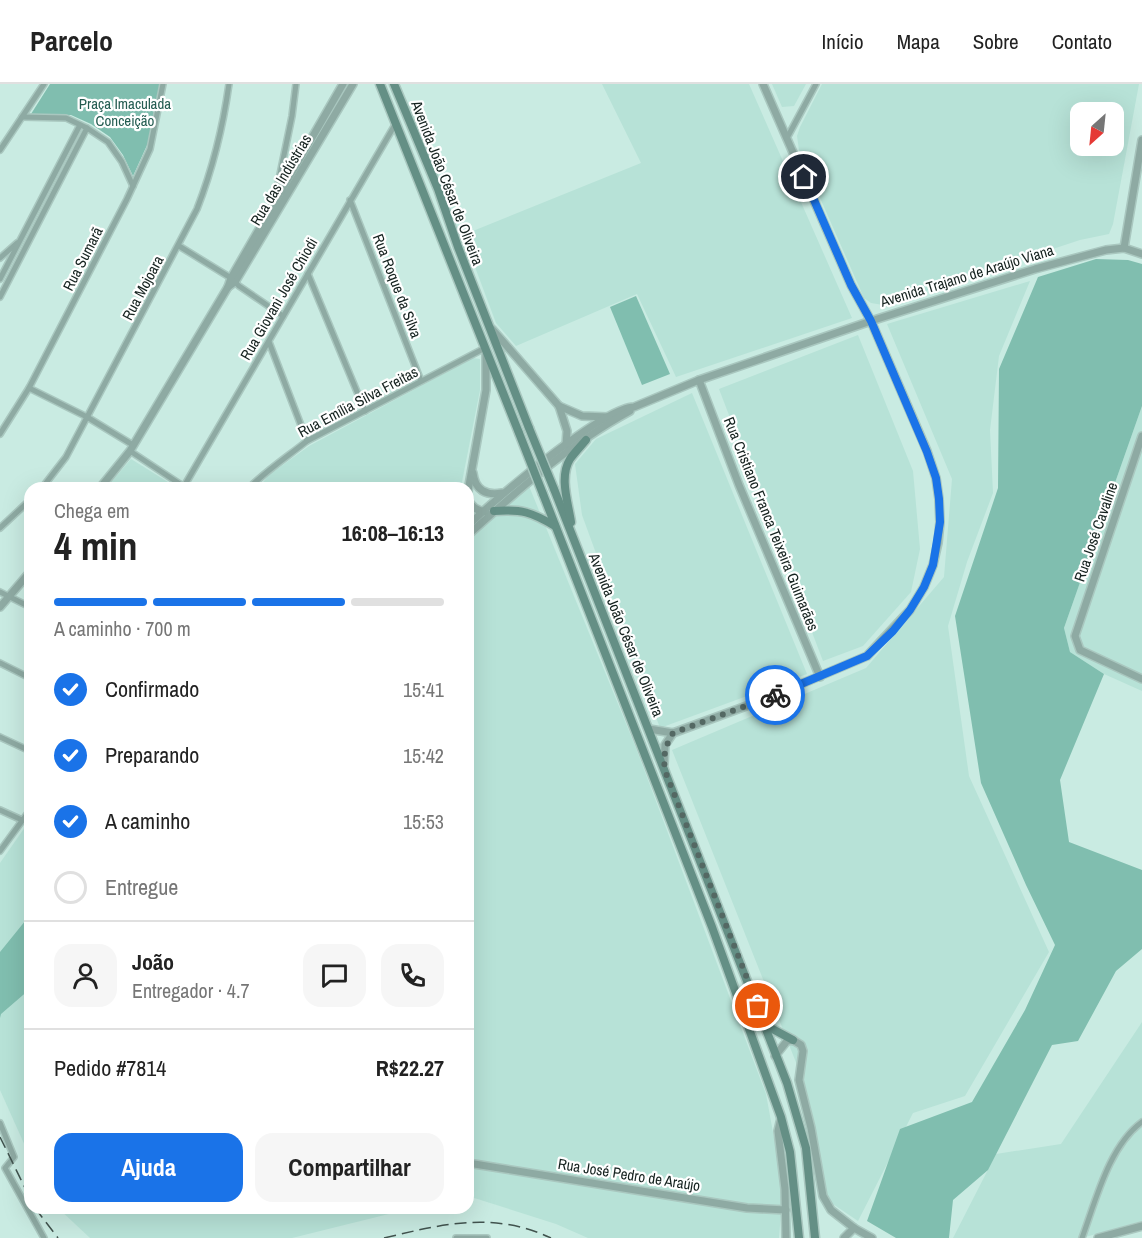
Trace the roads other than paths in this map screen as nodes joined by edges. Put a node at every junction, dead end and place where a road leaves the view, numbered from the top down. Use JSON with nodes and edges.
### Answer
{"nodes":[{"id":1,"x":44,"y":84,"type":"edge"},
{"id":2,"x":163,"y":84,"type":"edge"},
{"id":3,"x":229,"y":84,"type":"edge"},
{"id":4,"x":296,"y":84,"type":"edge"},
{"id":5,"x":343,"y":84,"type":"edge"},
{"id":6,"x":353,"y":84,"type":"edge"},
{"id":7,"x":380,"y":84,"type":"edge"},
{"id":8,"x":394,"y":84,"type":"edge"},
{"id":9,"x":763,"y":84,"type":"edge"},
{"id":10,"x":816,"y":84,"type":"edge"},
{"id":11,"x":22,"y":117,"type":"junction"},
{"id":12,"x":396,"y":123,"type":"junction"},
{"id":13,"x":80,"y":125,"type":"junction"},
{"id":14,"x":87,"y":128,"type":"junction"},
{"id":15,"x":787,"y":138,"type":"junction"},
{"id":16,"x":1142,"y":140,"type":"edge"},
{"id":17,"x":0,"y":150,"type":"edge"},
{"id":18,"x":133,"y":186,"type":"junction"},
{"id":19,"x":45,"y":192,"type":"junction"},
{"id":20,"x":285,"y":193,"type":"junction"},
{"id":21,"x":52,"y":196,"type":"junction"},
{"id":22,"x":350,"y":200,"type":"junction"},
{"id":23,"x":21,"y":239,"type":"junction"},
{"id":24,"x":179,"y":246,"type":"junction"},
{"id":25,"x":1124,"y":248,"type":"junction"},
{"id":26,"x":1142,"y":254,"type":"edge"},
{"id":27,"x":0,"y":258,"type":"edge"},
{"id":28,"x":308,"y":274,"type":"junction"},
{"id":29,"x":0,"y":279,"type":"edge"},
{"id":30,"x":233,"y":280,"type":"junction"},
{"id":31,"x":0,"y":297,"type":"edge"},
{"id":32,"x":283,"y":316,"type":"junction"},
{"id":33,"x":871,"y":321,"type":"junction"},
{"id":34,"x":488,"y":325,"type":"junction"},
{"id":35,"x":476,"y":327,"type":"junction"},
{"id":36,"x":268,"y":342,"type":"junction"},
{"id":37,"x":486,"y":349,"type":"junction"},
{"id":38,"x":699,"y":380,"type":"junction"},
{"id":39,"x":421,"y":381,"type":"junction"},
{"id":40,"x":29,"y":388,"type":"junction"},
{"id":41,"x":486,"y":390,"type":"junction"},
{"id":42,"x":502,"y":390,"type":"junction"},
{"id":43,"x":559,"y":406,"type":"junction"},
{"id":44,"x":634,"y":407,"type":"junction"},
{"id":45,"x":365,"y":411,"type":"junction"},
{"id":46,"x":87,"y":417,"type":"junction"},
{"id":47,"x":608,"y":417,"type":"junction"},
{"id":48,"x":0,"y":434,"type":"edge"},
{"id":49,"x":1142,"y":436,"type":"edge"},
{"id":50,"x":586,"y":440,"type":"junction"},
{"id":51,"x":307,"y":441,"type":"junction"},
{"id":52,"x":567,"y":444,"type":"junction"},
{"id":53,"x":132,"y":448,"type":"junction"},
{"id":54,"x":472,"y":470,"type":"junction"},
{"id":55,"x":542,"y":471,"type":"junction"},
{"id":56,"x":47,"y":482,"type":"edge"},
{"id":57,"x":105,"y":482,"type":"edge"},
{"id":58,"x":177,"y":482,"type":"edge"},
{"id":59,"x":187,"y":482,"type":"edge"},
{"id":60,"x":255,"y":482,"type":"edge"},
{"id":61,"x":470,"y":482,"type":"edge"},
{"id":62,"x":502,"y":493,"type":"junction"},
{"id":63,"x":24,"y":506,"type":"edge"},
{"id":64,"x":474,"y":508,"type":"edge"},
{"id":65,"x":494,"y":511,"type":"junction"},
{"id":66,"x":482,"y":512,"type":"junction"},
{"id":67,"x":474,"y":520,"type":"edge"},
{"id":68,"x":555,"y":526,"type":"junction"},
{"id":69,"x":0,"y":528,"type":"edge"},
{"id":70,"x":474,"y":529,"type":"edge"},
{"id":71,"x":573,"y":537,"type":"junction"},
{"id":72,"x":24,"y":579,"type":"edge"},
{"id":73,"x":0,"y":592,"type":"edge"},
{"id":74,"x":9,"y":597,"type":"junction"},
{"id":75,"x":24,"y":604,"type":"edge"},
{"id":76,"x":0,"y":608,"type":"edge"},
{"id":77,"x":0,"y":663,"type":"edge"},
{"id":78,"x":24,"y":675,"type":"edge"},
{"id":79,"x":820,"y":677,"type":"junction"},
{"id":80,"x":1142,"y":679,"type":"edge"},
{"id":81,"x":649,"y":729,"type":"junction"},
{"id":82,"x":673,"y":733,"type":"junction"},
{"id":83,"x":0,"y":737,"type":"edge"},
{"id":84,"x":24,"y":748,"type":"edge"},
{"id":85,"x":665,"y":771,"type":"junction"},
{"id":86,"x":0,"y":810,"type":"edge"},
{"id":87,"x":24,"y":818,"type":"edge"},
{"id":88,"x":22,"y":820,"type":"junction"},
{"id":89,"x":0,"y":852,"type":"edge"},
{"id":90,"x":765,"y":1025,"type":"junction"},
{"id":91,"x":793,"y":1040,"type":"junction"},
{"id":92,"x":775,"y":1056,"type":"junction"},
{"id":93,"x":781,"y":1117,"type":"junction"},
{"id":94,"x":1142,"y":1122,"type":"edge"},
{"id":95,"x":0,"y":1123,"type":"edge"},
{"id":96,"x":474,"y":1164,"type":"edge"},
{"id":97,"x":24,"y":1202,"type":"edge"},
{"id":98,"x":786,"y":1210,"type":"junction"},
{"id":99,"x":31,"y":1214,"type":"edge"},
{"id":100,"x":1142,"y":1226,"type":"edge"},
{"id":101,"x":854,"y":1228,"type":"junction"},
{"id":102,"x":44,"y":1238,"type":"edge"},
{"id":103,"x":456,"y":1238,"type":"edge"},
{"id":104,"x":478,"y":1238,"type":"edge"},
{"id":105,"x":487,"y":1238,"type":"edge"},
{"id":106,"x":786,"y":1238,"type":"edge"},
{"id":107,"x":799,"y":1238,"type":"edge"},
{"id":108,"x":814,"y":1238,"type":"edge"},
{"id":109,"x":844,"y":1238,"type":"edge"},
{"id":110,"x":872,"y":1238,"type":"edge"},
{"id":111,"x":1082,"y":1238,"type":"edge"},
{"id":112,"x":1098,"y":1238,"type":"edge"}],
"edges":[{"from":1,"to":11,"type":"street"},
{"from":2,"to":18,"type":"street","name":"Rua Sumarã"},
{"from":3,"to":24,"type":"street","name":"Rua Mojoara"},
{"from":4,"to":20,"type":"street"},
{"from":5,"to":20,"type":"street","name":"Rua das Indústrias"},
{"from":6,"to":20,"type":"street","name":"Rua das Indústrias"},
{"from":7,"to":12,"type":"main road","name":"Avenida João César de Oliveira"},
{"from":8,"to":34,"type":"main road","name":"Avenida João César de Oliveira"},
{"from":9,"to":15,"type":"street"},
{"from":10,"to":15,"type":"street"},
{"from":11,"to":13,"type":"street"},
{"from":11,"to":17,"type":"street"},
{"from":12,"to":22,"type":"street","name":"Rua Giovani José Chiodi"},
{"from":12,"to":35,"type":"main road","name":"Avenida João César de Oliveira"},
{"from":13,"to":14,"type":"street"},
{"from":13,"to":19,"type":"street"},
{"from":14,"to":18,"type":"street"},
{"from":14,"to":21,"type":"street"},
{"from":15,"to":33,"type":"street"},
{"from":16,"to":25,"type":"street"},
{"from":18,"to":40,"type":"street","name":"Rua Sumarã"},
{"from":19,"to":21,"type":"street"},
{"from":19,"to":23,"type":"street"},
{"from":20,"to":30,"type":"street","name":"Rua das Indústrias"},
{"from":21,"to":31,"type":"street"},
{"from":22,"to":28,"type":"street","name":"Rua Giovani José Chiodi"},
{"from":22,"to":39,"type":"street","name":"Rua Roque da Silva"},
{"from":23,"to":27,"type":"street"},
{"from":23,"to":29,"type":"street"},
{"from":24,"to":30,"type":"street"},
{"from":24,"to":46,"type":"street","name":"Rua Mojoara"},
{"from":25,"to":26,"type":"street","name":"Avenida Trajano de Araújo Viana"},
{"from":25,"to":33,"type":"street","name":"Avenida Trajano de Araújo Viana"},
{"from":28,"to":32,"type":"street","name":"Rua Giovani José Chiodi"},
{"from":28,"to":45,"type":"street"},
{"from":30,"to":32,"type":"street"},
{"from":30,"to":53,"type":"street","name":"Rua das Indústrias"},
{"from":32,"to":36,"type":"street","name":"Rua Giovani José Chiodi"},
{"from":33,"to":38,"type":"street","name":"Avenida Trajano de Araújo Viana"},
{"from":33,"to":79,"type":"street"},
{"from":34,"to":35,"type":"main road"},
{"from":34,"to":43,"type":"street","name":"Avenida Trajano de Araújo Viana"},
{"from":34,"to":71,"type":"main road","name":"Avenida João César de Oliveira","bridge":true},
{"from":35,"to":37,"type":"main road","name":"Avenida João César de Oliveira"},
{"from":36,"to":51,"type":"street"},
{"from":36,"to":59,"type":"street","name":"Rua Giovani José Chiodi"},
{"from":37,"to":39,"type":"street","name":"Rua Emília Silva Freitas"},
{"from":37,"to":41,"type":"street"},
{"from":37,"to":42,"type":"main road","name":"Avenida João César de Oliveira"},
{"from":38,"to":44,"type":"street","name":"Avenida Trajano de Araújo Viana"},
{"from":38,"to":79,"type":"street","name":"Rua Cristiano Franca Teixeira Guimarães"},
{"from":39,"to":45,"type":"street","name":"Rua Emília Silva Freitas"},
{"from":40,"to":46,"type":"street"},
{"from":40,"to":48,"type":"street","name":"Rua Sumarã"},
{"from":41,"to":42,"type":"street"},
{"from":41,"to":54,"type":"street"},
{"from":42,"to":68,"type":"main road","name":"Avenida João César de Oliveira","bridge":true},
{"from":43,"to":47,"type":"street","name":"Avenida Trajano de Araújo Viana"},
{"from":43,"to":52,"type":"street"},
{"from":44,"to":47,"type":"street","name":"Avenida Trajano de Araújo Viana"},
{"from":44,"to":50,"type":"street","name":"Avenida Trajano de Araújo Viana"},
{"from":45,"to":51,"type":"street","name":"Rua Emília Silva Freitas"},
{"from":46,"to":53,"type":"street"},
{"from":46,"to":56,"type":"street","name":"Rua Mojoara"},
{"from":47,"to":52,"type":"street","name":"Avenida Trajano de Araújo Viana"},
{"from":49,"to":80,"type":"street","name":"Rua José Cavaline"},
{"from":50,"to":55,"type":"street","name":"Avenida Trajano de Araújo Viana"},
{"from":50,"to":71,"type":"main road"},
{"from":51,"to":60,"type":"street","name":"Rua Emília Silva Freitas"},
{"from":52,"to":55,"type":"street"},
{"from":52,"to":62,"type":"street","name":"Avenida Trajano de Araújo Viana"},
{"from":53,"to":57,"type":"street","name":"Rua das Indústrias"},
{"from":53,"to":58,"type":"street"},
{"from":54,"to":61,"type":"street"},
{"from":54,"to":62,"type":"street"},
{"from":55,"to":65,"type":"street","name":"Avenida Trajano de Araújo Viana"},
{"from":62,"to":66,"type":"street","name":"Avenida Trajano de Araújo Viana"},
{"from":63,"to":69,"type":"street"},
{"from":64,"to":66,"type":"street"},
{"from":65,"to":66,"type":"street"},
{"from":65,"to":68,"type":"main road"},
{"from":65,"to":70,"type":"street","name":"Avenida Trajano de Araújo Viana"},
{"from":66,"to":67,"type":"street","name":"Avenida Trajano de Araújo Viana"},
{"from":68,"to":93,"type":"main road","name":"Avenida João César de Oliveira"},
{"from":71,"to":81,"type":"main road","name":"Avenida João César de Oliveira"},
{"from":72,"to":74,"type":"street"},
{"from":73,"to":74,"type":"street"},
{"from":74,"to":75,"type":"street"},
{"from":74,"to":76,"type":"street"},
{"from":77,"to":78,"type":"street"},
{"from":79,"to":82,"type":"street"},
{"from":81,"to":82,"type":"street"},
{"from":81,"to":85,"type":"main road","name":"Avenida João César de Oliveira"},
{"from":82,"to":85,"type":"street"},
{"from":83,"to":84,"type":"street"},
{"from":85,"to":90,"type":"main road","name":"Avenida João César de Oliveira"},
{"from":86,"to":88,"type":"street"},
{"from":87,"to":88,"type":"street"},
{"from":88,"to":89,"type":"street"},
{"from":90,"to":91,"type":"main road"},
{"from":90,"to":92,"type":"main road","name":"Avenida João César de Oliveira"},
{"from":91,"to":92,"type":"street"},
{"from":91,"to":101,"type":"street"},
{"from":92,"to":108,"type":"main road","name":"Avenida João César de Oliveira"},
{"from":93,"to":98,"type":"street"},
{"from":93,"to":107,"type":"main road","name":"Avenida João César de Oliveira"},
{"from":94,"to":111,"type":"street"},
{"from":95,"to":97,"type":"street"},
{"from":96,"to":98,"type":"street","name":"Rua José Pedro de Araújo"},
{"from":98,"to":106,"type":"street"},
{"from":99,"to":102,"type":"street"},
{"from":100,"to":112,"type":"street"},
{"from":101,"to":109,"type":"street"},
{"from":101,"to":110,"type":"street"},
{"from":103,"to":104,"type":"street"},
{"from":104,"to":105,"type":"street"}]}
